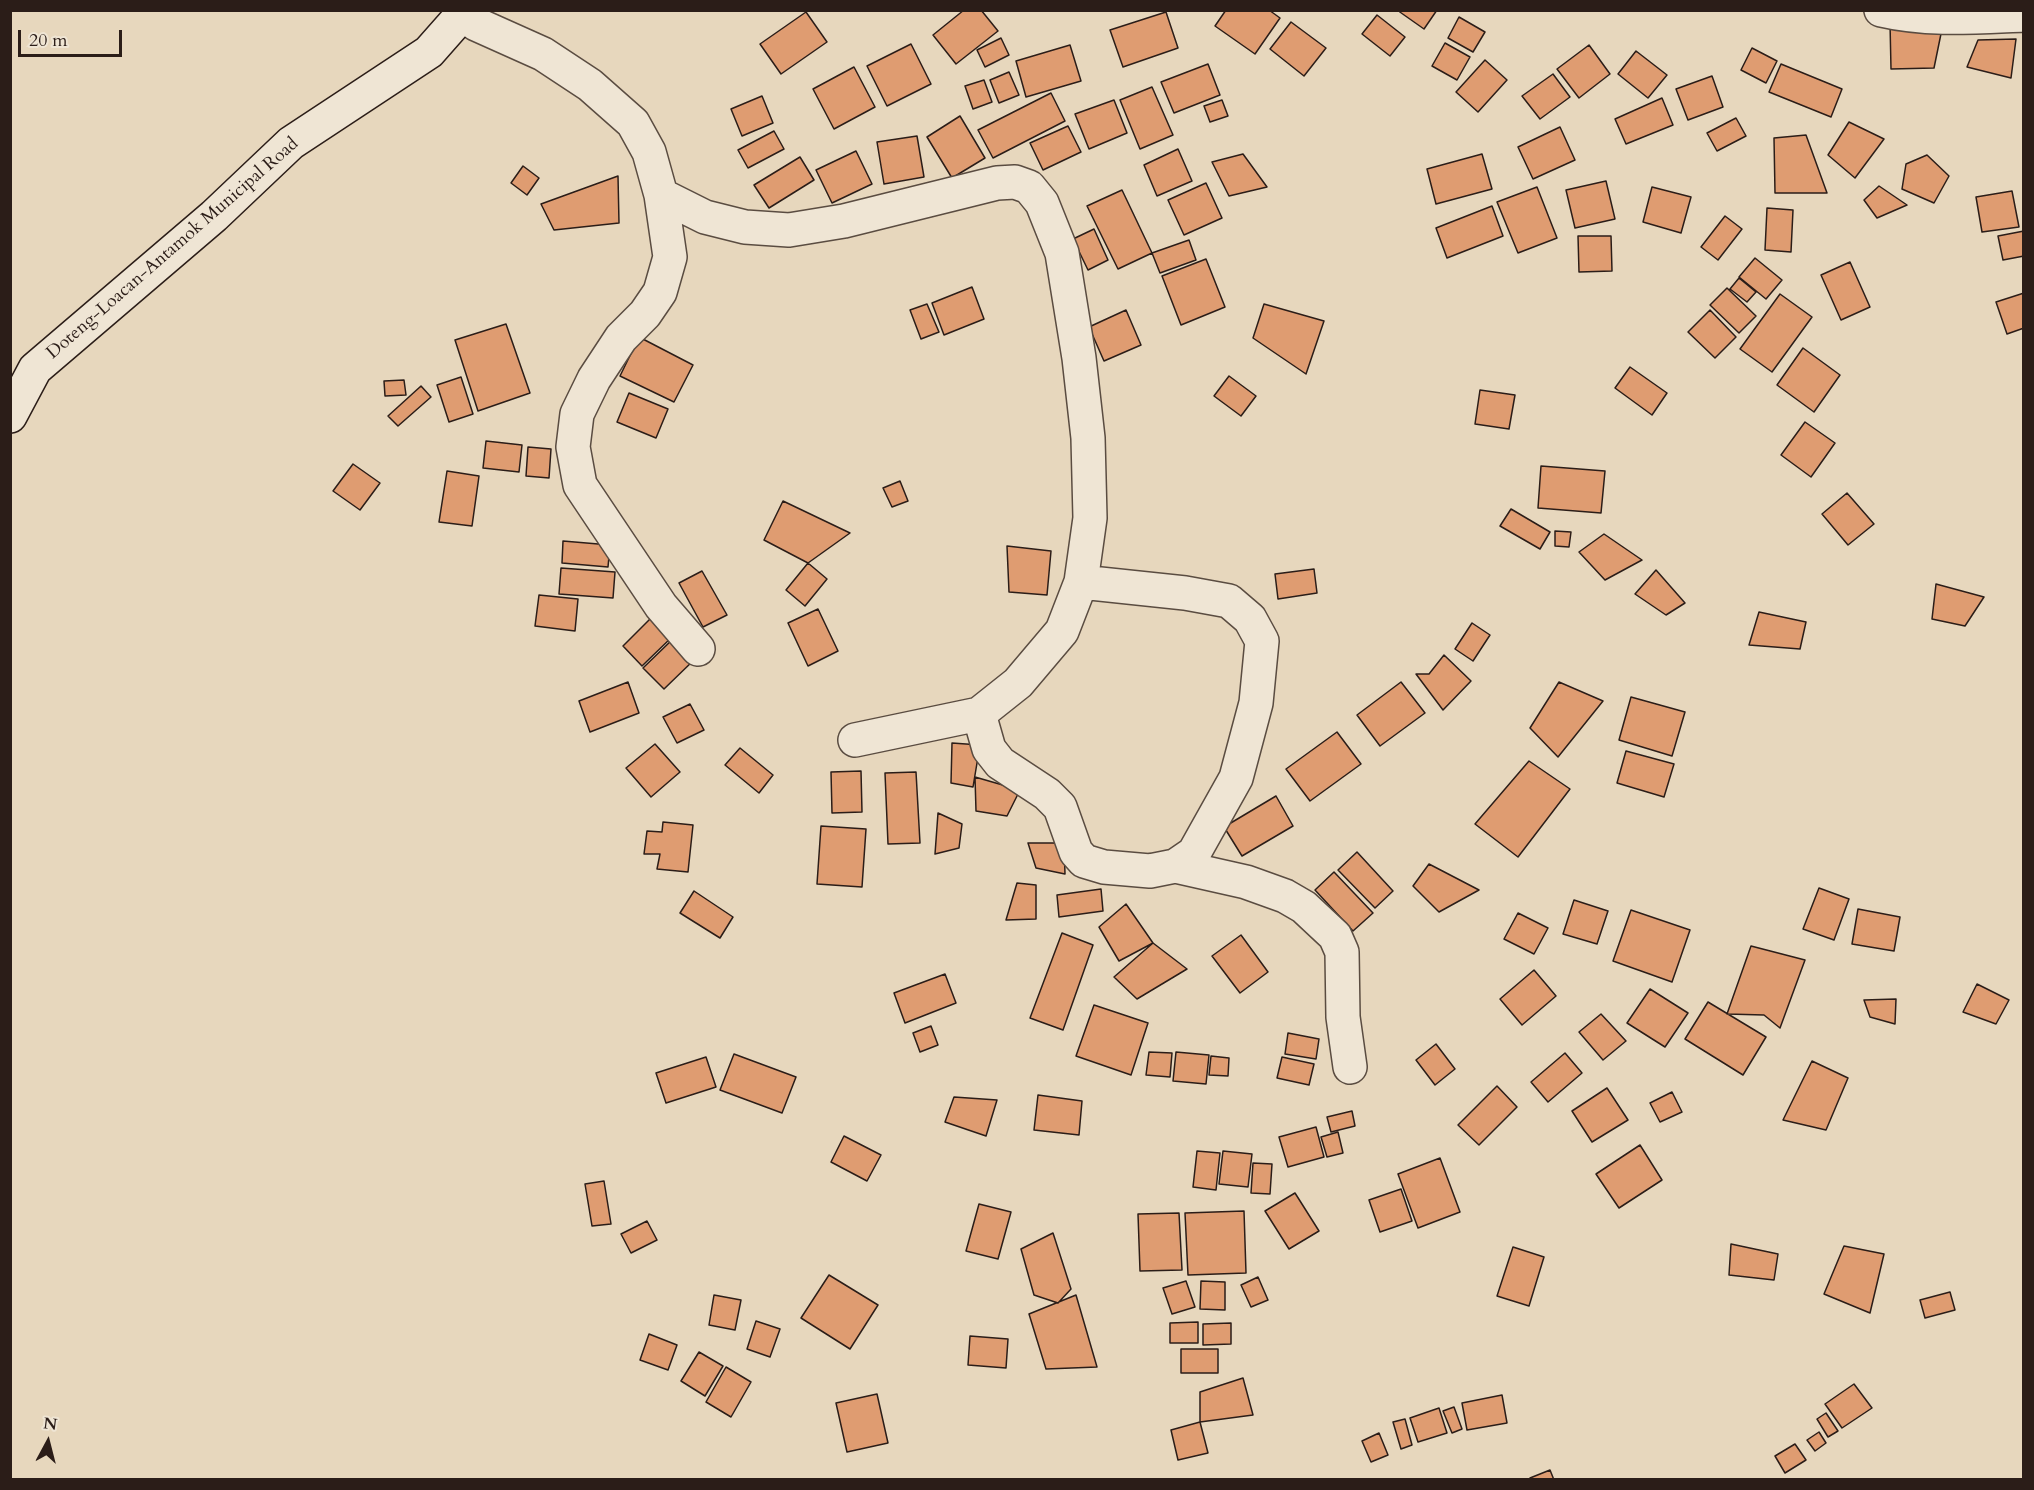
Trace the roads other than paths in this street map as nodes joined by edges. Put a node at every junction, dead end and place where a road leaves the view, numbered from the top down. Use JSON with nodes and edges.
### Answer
{"nodes":[{"id":1,"x":1881,"y":10,"type":"edge"},
{"id":2,"x":473,"y":15,"type":"edge"},
{"id":3,"x":2024,"y":15,"type":"edge"},
{"id":4,"x":661,"y":195,"type":"junction"},
{"id":5,"x":10,"y":416,"type":"edge"},
{"id":6,"x":1081,"y":582,"type":"junction"},
{"id":7,"x":698,"y":649,"type":"dead end"},
{"id":8,"x":979,"y":714,"type":"junction"},
{"id":9,"x":855,"y":740,"type":"dead end"},
{"id":10,"x":1175,"y":866,"type":"junction"},
{"id":11,"x":1350,"y":1066,"type":"dead end"}],
"edges":[{"from":1,"to":3,"type":"street"},
{"from":2,"to":4,"type":"street"},
{"from":2,"to":5,"type":"street","name":"Doteng-Loacan-Antamok Municipal Road"},
{"from":4,"to":6,"type":"street"},
{"from":4,"to":7,"type":"street"},
{"from":6,"to":8,"type":"street"},
{"from":6,"to":10,"type":"street"},
{"from":8,"to":9,"type":"street"},
{"from":8,"to":10,"type":"street"},
{"from":10,"to":11,"type":"street"}]}
